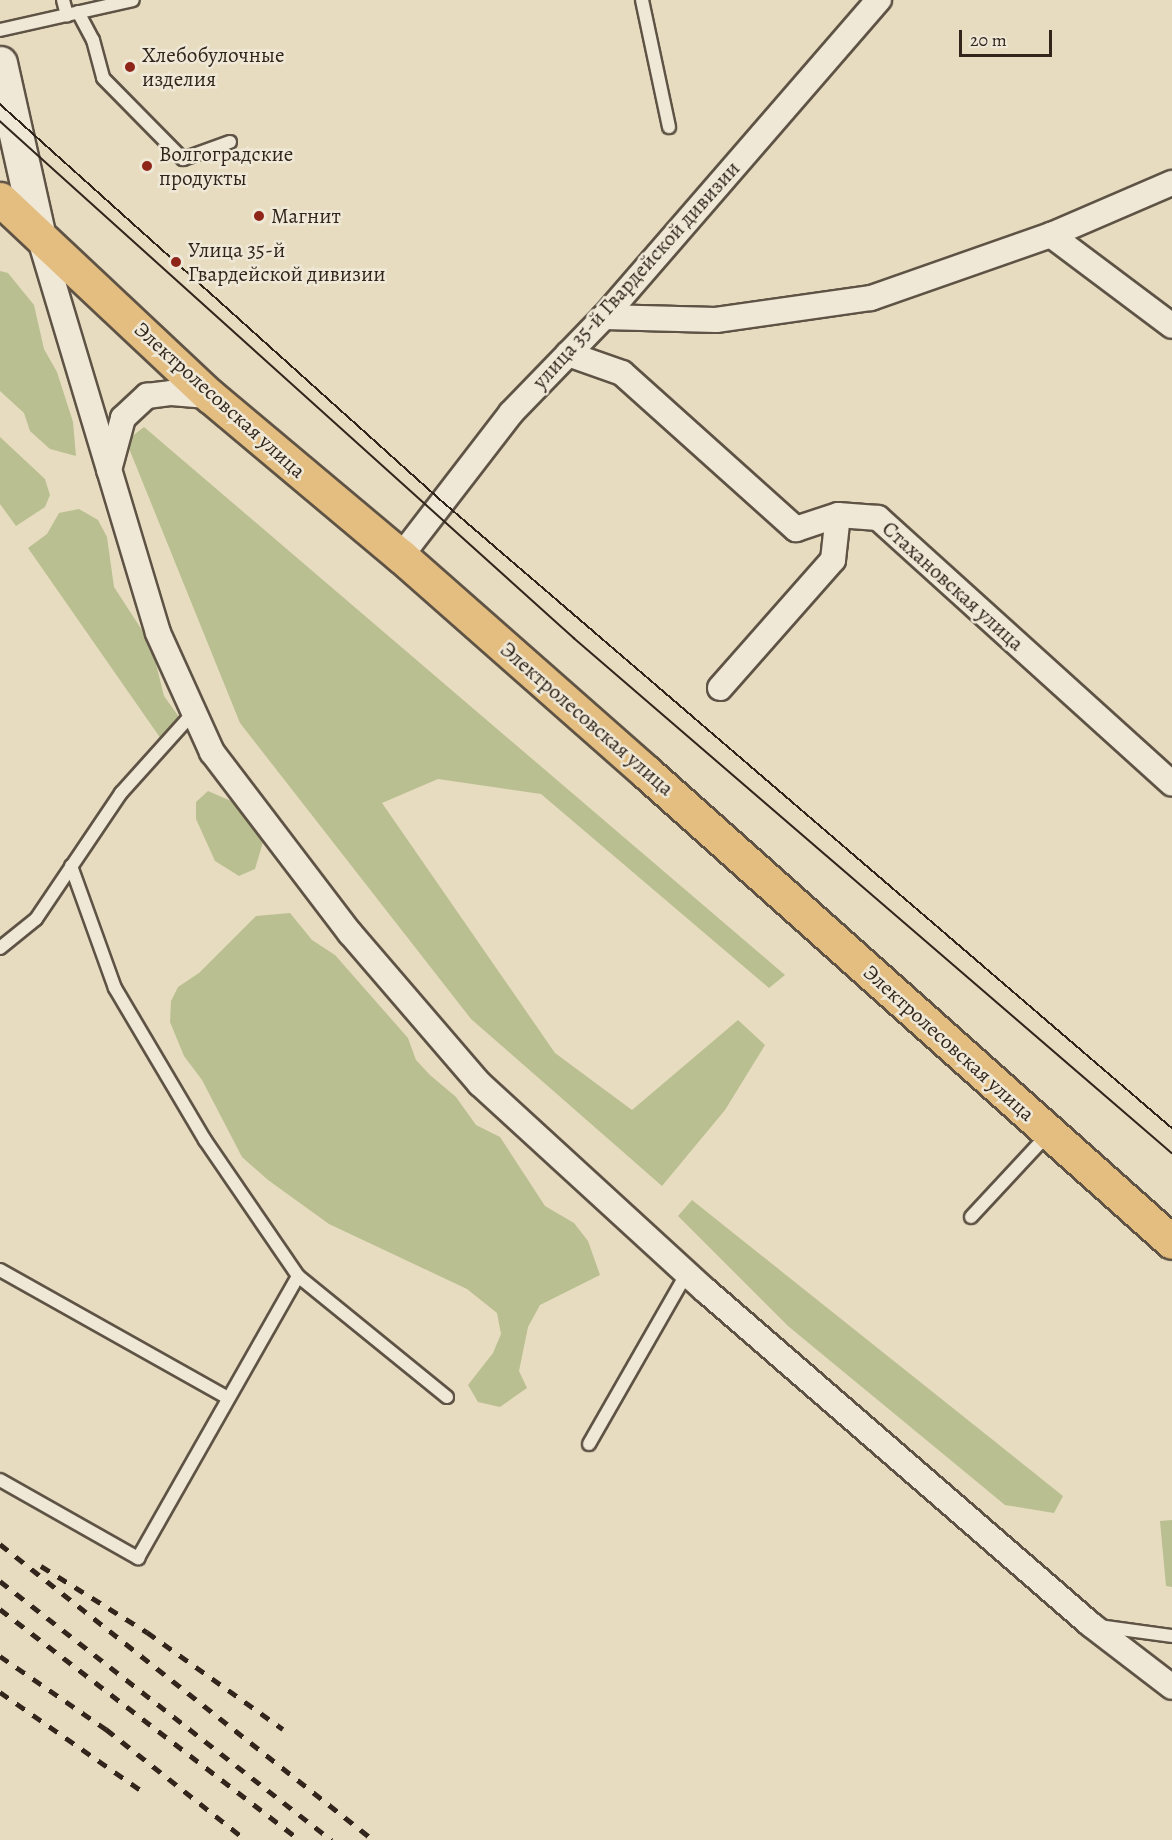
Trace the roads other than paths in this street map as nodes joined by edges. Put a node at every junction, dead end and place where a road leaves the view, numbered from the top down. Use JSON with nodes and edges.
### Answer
{"nodes":[{"id":1,"x":63,"y":0,"type":"edge"},
{"id":2,"x":133,"y":0,"type":"edge"},
{"id":3,"x":642,"y":0,"type":"edge"},
{"id":4,"x":879,"y":0,"type":"edge"},
{"id":5,"x":72,"y":14,"type":"junction"},
{"id":6,"x":0,"y":30,"type":"edge"},
{"id":7,"x":0,"y":63,"type":"edge"},
{"id":8,"x":669,"y":127,"type":"dead end"},
{"id":9,"x":230,"y":142,"type":"dead end"},
{"id":10,"x":1172,"y":183,"type":"edge"},
{"id":11,"x":0,"y":199,"type":"edge"},
{"id":12,"x":38,"y":233,"type":"junction"},
{"id":13,"x":1051,"y":235,"type":"junction"},
{"id":14,"x":604,"y":317,"type":"junction"},
{"id":15,"x":1172,"y":326,"type":"edge"},
{"id":16,"x":568,"y":354,"type":"junction"},
{"id":17,"x":210,"y":396,"type":"junction"},
{"id":18,"x":109,"y":470,"type":"junction"},
{"id":19,"x":838,"y":515,"type":"junction"},
{"id":20,"x":401,"y":556,"type":"junction"},
{"id":21,"x":720,"y":688,"type":"dead end"},
{"id":22,"x":194,"y":712,"type":"junction"},
{"id":23,"x":1172,"y":784,"type":"edge"},
{"id":24,"x":71,"y":866,"type":"junction"},
{"id":25,"x":0,"y":948,"type":"edge"},
{"id":26,"x":1049,"y":1132,"type":"junction"},
{"id":27,"x":971,"y":1217,"type":"dead end"},
{"id":28,"x":1172,"y":1242,"type":"edge"},
{"id":29,"x":0,"y":1270,"type":"edge"},
{"id":30,"x":687,"y":1273,"type":"junction"},
{"id":31,"x":298,"y":1276,"type":"junction"},
{"id":32,"x":447,"y":1397,"type":"dead end"},
{"id":33,"x":228,"y":1398,"type":"junction"},
{"id":34,"x":589,"y":1444,"type":"dead end"},
{"id":35,"x":0,"y":1480,"type":"edge"},
{"id":36,"x":1090,"y":1624,"type":"junction"},
{"id":37,"x":1172,"y":1636,"type":"edge"},
{"id":38,"x":1172,"y":1687,"type":"edge"}],
"edges":[{"from":1,"to":5,"type":"lane"},
{"from":2,"to":5,"type":"lane"},
{"from":3,"to":8,"type":"lane"},
{"from":4,"to":14,"type":"street","name":"улица 35-й Гвардейской дивизии"},
{"from":5,"to":6,"type":"lane"},
{"from":5,"to":9,"type":"lane"},
{"from":7,"to":12,"type":"street"},
{"from":10,"to":13,"type":"street"},
{"from":11,"to":12,"type":"main road","name":"Электролесовская улица"},
{"from":12,"to":17,"type":"main road","name":"Электролесовская улица"},
{"from":12,"to":18,"type":"street"},
{"from":13,"to":14,"type":"street"},
{"from":13,"to":15,"type":"street"},
{"from":14,"to":16,"type":"street","name":"улица 35-й Гвардейской дивизии"},
{"from":16,"to":19,"type":"street","name":"Стахановская улица"},
{"from":16,"to":20,"type":"street","name":"улица 35-й Гвардейской дивизии"},
{"from":17,"to":18,"type":"street"},
{"from":17,"to":20,"type":"main road","name":"Электролесовская улица"},
{"from":18,"to":22,"type":"street"},
{"from":19,"to":21,"type":"street"},
{"from":19,"to":23,"type":"street","name":"Стахановская улица"},
{"from":20,"to":26,"type":"main road","name":"Электролесовская улица"},
{"from":22,"to":24,"type":"lane"},
{"from":22,"to":30,"type":"street"},
{"from":24,"to":25,"type":"lane"},
{"from":24,"to":31,"type":"lane"},
{"from":26,"to":27,"type":"lane"},
{"from":26,"to":28,"type":"main road","name":"Электролесовская улица"},
{"from":29,"to":33,"type":"lane"},
{"from":30,"to":34,"type":"lane"},
{"from":30,"to":36,"type":"street"},
{"from":31,"to":32,"type":"lane"},
{"from":31,"to":33,"type":"lane"},
{"from":33,"to":35,"type":"lane"},
{"from":36,"to":37,"type":"lane"},
{"from":36,"to":38,"type":"street"}]}
